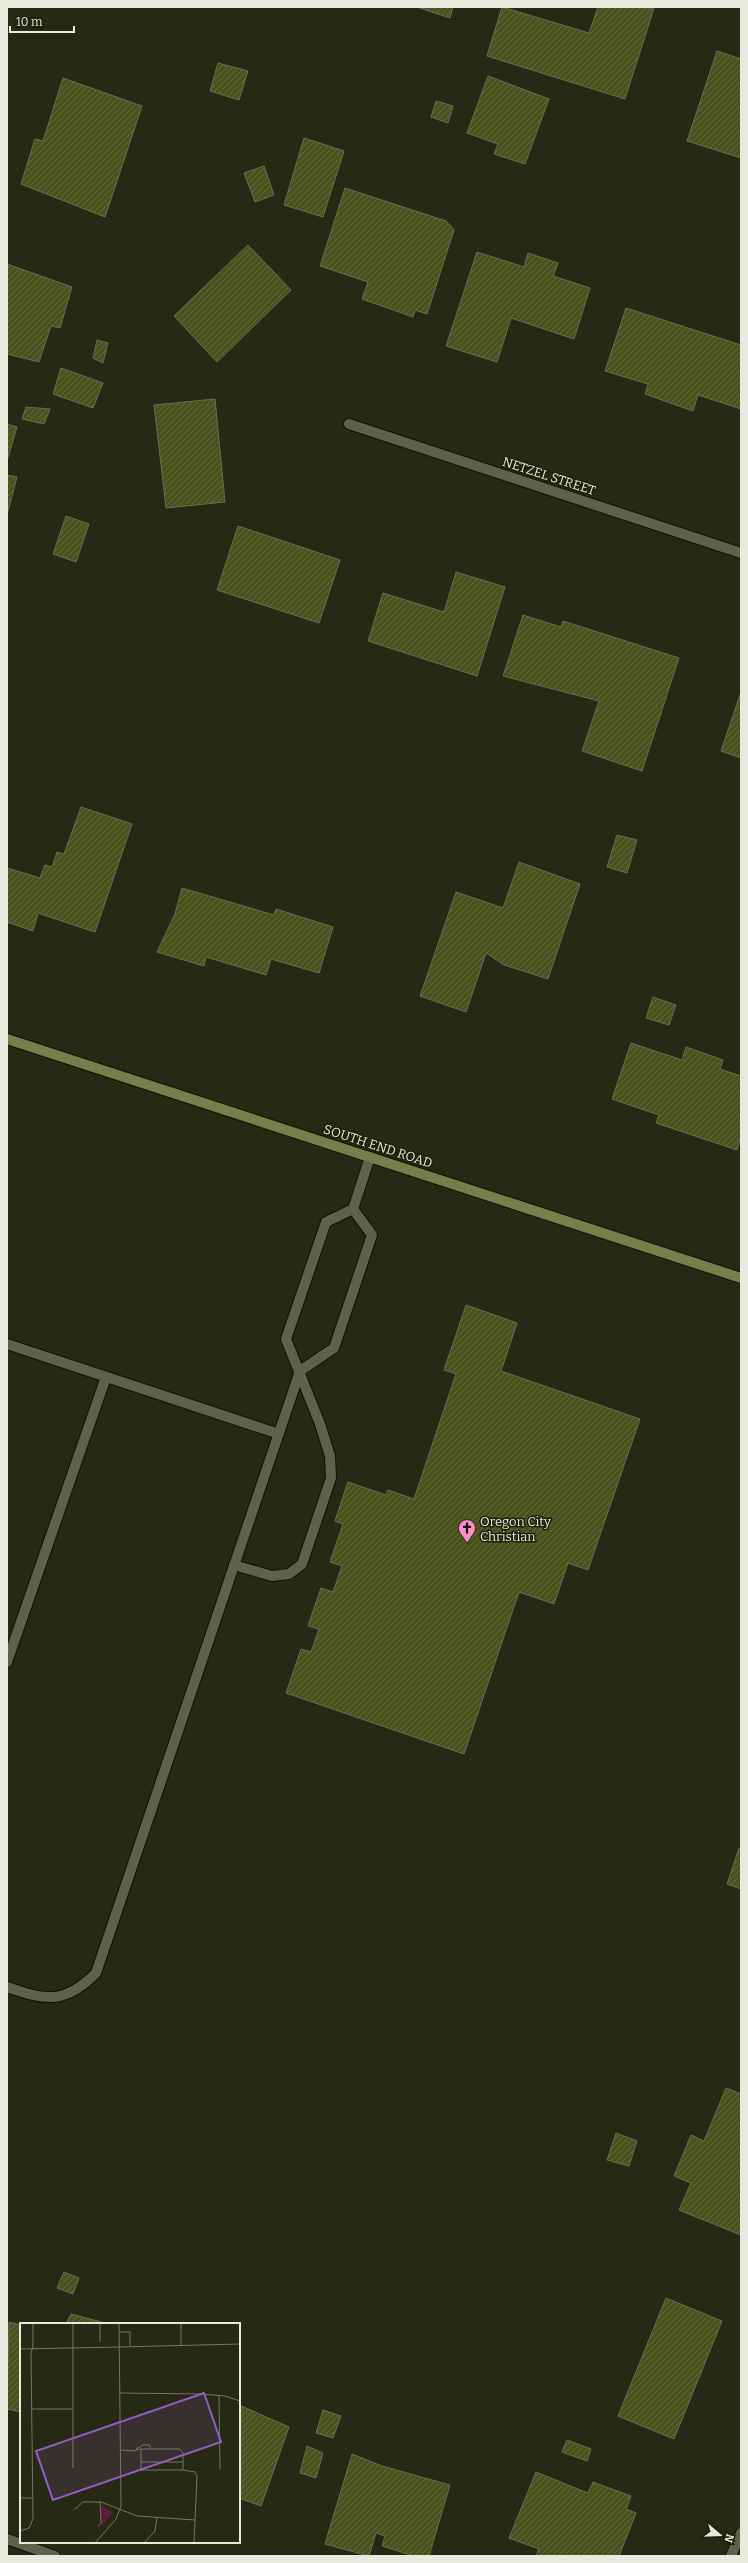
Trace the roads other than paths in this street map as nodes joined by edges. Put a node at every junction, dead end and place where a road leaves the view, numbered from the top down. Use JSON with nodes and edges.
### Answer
{"nodes":[{"id":1,"x":349,"y":424,"type":"dead end"},
{"id":2,"x":741,"y":553,"type":"edge"},
{"id":3,"x":7,"y":1039,"type":"edge"},
{"id":4,"x":370,"y":1157,"type":"junction"},
{"id":5,"x":353,"y":1209,"type":"junction"},
{"id":6,"x":741,"y":1278,"type":"edge"},
{"id":7,"x":7,"y":1344,"type":"edge"},
{"id":8,"x":300,"y":1371,"type":"junction"},
{"id":9,"x":106,"y":1376,"type":"junction"},
{"id":10,"x":280,"y":1434,"type":"junction"},
{"id":11,"x":234,"y":1565,"type":"junction"},
{"id":12,"x":7,"y":1662,"type":"edge"},
{"id":13,"x":7,"y":1987,"type":"edge"},
{"id":14,"x":741,"y":2533,"type":"edge"},
{"id":15,"x":7,"y":2539,"type":"edge"},
{"id":16,"x":55,"y":2556,"type":"edge"},
{"id":17,"x":731,"y":2556,"type":"edge"}],
"edges":[{"from":1,"to":2,"type":"street","name":"NETZEL STREET"},
{"from":3,"to":4,"type":"main road","name":"SOUTH END ROAD"},
{"from":4,"to":5,"type":"street"},
{"from":4,"to":6,"type":"main road","name":"SOUTH END ROAD"},
{"from":5,"to":8,"type":"street"},
{"from":5,"to":8,"type":"street"},
{"from":7,"to":9,"type":"street"},
{"from":8,"to":10,"type":"street"},
{"from":8,"to":11,"type":"street"},
{"from":9,"to":10,"type":"street"},
{"from":9,"to":12,"type":"street"},
{"from":10,"to":11,"type":"street"},
{"from":11,"to":13,"type":"street"},
{"from":14,"to":17,"type":"street"},
{"from":15,"to":16,"type":"street"}]}
